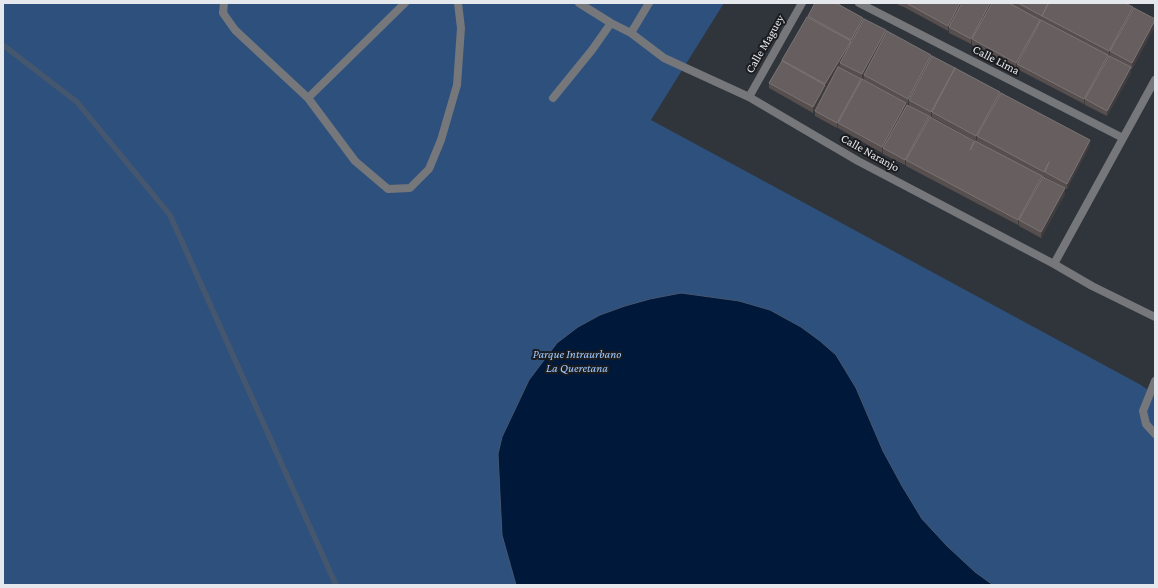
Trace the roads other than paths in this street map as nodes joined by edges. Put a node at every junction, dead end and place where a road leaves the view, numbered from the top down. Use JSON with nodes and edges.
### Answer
{"nodes":[{"id":1,"x":224,"y":3,"type":"edge"},
{"id":2,"x":405,"y":3,"type":"edge"},
{"id":3,"x":458,"y":3,"type":"edge"},
{"id":4,"x":579,"y":3,"type":"edge"},
{"id":5,"x":649,"y":3,"type":"edge"},
{"id":6,"x":802,"y":3,"type":"edge"},
{"id":7,"x":859,"y":3,"type":"edge"},
{"id":8,"x":611,"y":23,"type":"junction"},
{"id":9,"x":630,"y":33,"type":"junction"},
{"id":10,"x":1155,"y":80,"type":"edge"},
{"id":11,"x":749,"y":97,"type":"junction"},
{"id":12,"x":308,"y":98,"type":"junction"},
{"id":13,"x":554,"y":98,"type":"dead end"},
{"id":14,"x":1123,"y":138,"type":"junction"},
{"id":15,"x":1054,"y":264,"type":"junction"},
{"id":16,"x":1155,"y":317,"type":"edge"},
{"id":17,"x":1155,"y":381,"type":"edge"},
{"id":18,"x":1155,"y":434,"type":"edge"}],
"edges":[{"from":1,"to":12,"type":"street"},
{"from":2,"to":12,"type":"street"},
{"from":3,"to":12,"type":"street"},
{"from":4,"to":8,"type":"street","name":"Calle Naranjo"},
{"from":5,"to":9,"type":"street"},
{"from":6,"to":11,"type":"street","name":"Calle Maguey"},
{"from":7,"to":14,"type":"street","name":"Calle Lima"},
{"from":8,"to":9,"type":"street","name":"Calle Naranjo"},
{"from":8,"to":13,"type":"street"},
{"from":9,"to":11,"type":"street","name":"Calle Naranjo"},
{"from":10,"to":14,"type":"street"},
{"from":11,"to":15,"type":"street","name":"Calle Naranjo"},
{"from":14,"to":15,"type":"street"},
{"from":15,"to":16,"type":"street","name":"Calle Naranjo"},
{"from":17,"to":18,"type":"street"}]}
